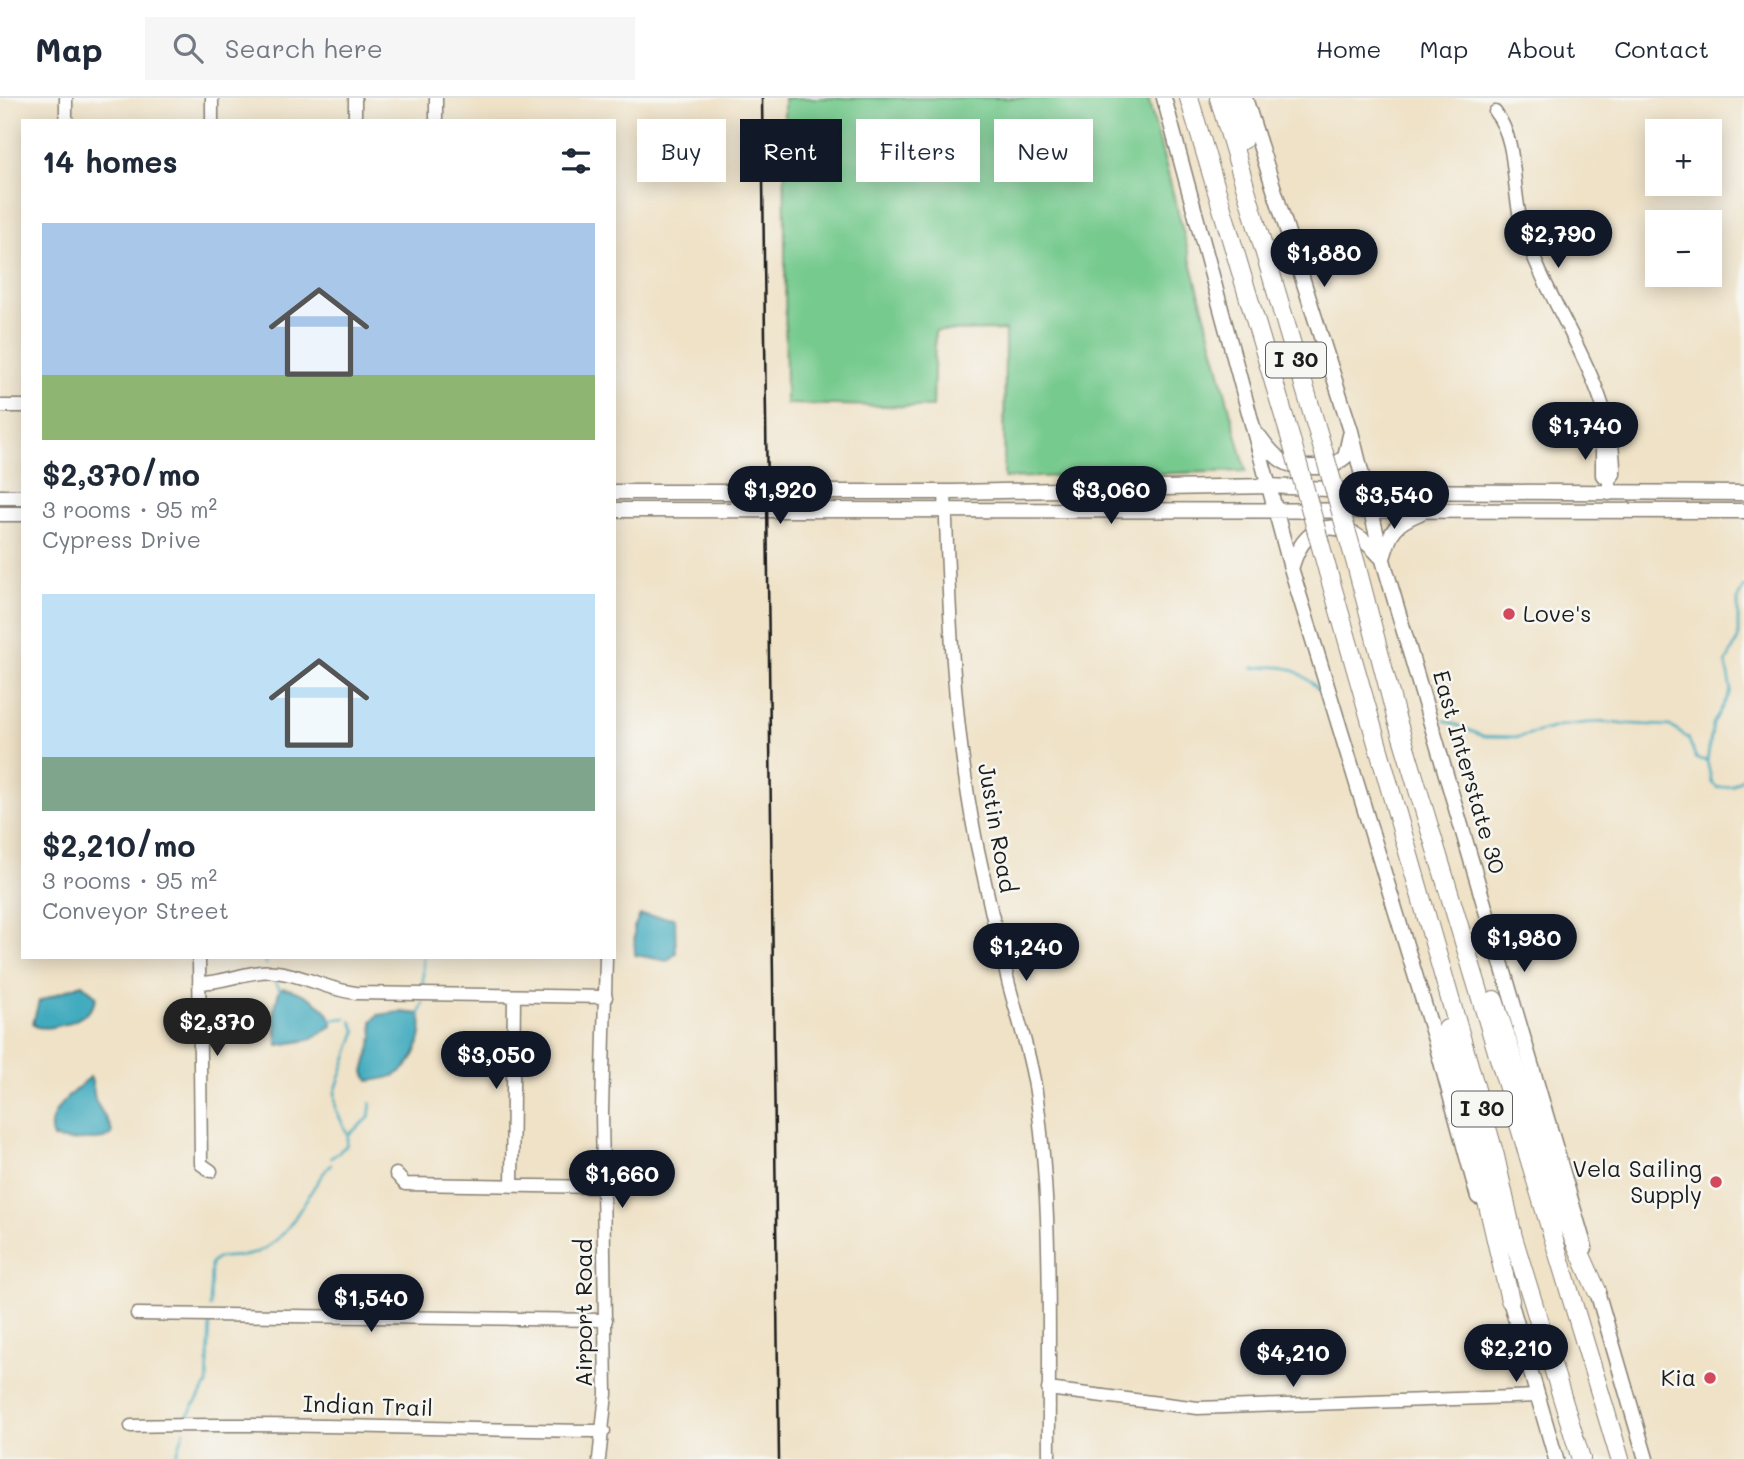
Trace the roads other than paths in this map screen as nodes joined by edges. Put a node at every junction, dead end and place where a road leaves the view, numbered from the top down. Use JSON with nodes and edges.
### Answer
{"nodes":[{"id":1,"x":66,"y":98,"type":"edge"},
{"id":2,"x":212,"y":98,"type":"edge"},
{"id":3,"x":355,"y":98,"type":"edge"},
{"id":4,"x":436,"y":98,"type":"edge"},
{"id":5,"x":1164,"y":98,"type":"edge"},
{"id":6,"x":1181,"y":98,"type":"edge"},
{"id":7,"x":1189,"y":98,"type":"edge"},
{"id":8,"x":1219,"y":98,"type":"edge"},
{"id":9,"x":1233,"y":98,"type":"edge"},
{"id":10,"x":1245,"y":98,"type":"edge"},
{"id":11,"x":1495,"y":112,"type":"dead end"},
{"id":12,"x":66,"y":119,"type":"edge"},
{"id":13,"x":212,"y":119,"type":"edge"},
{"id":14,"x":355,"y":119,"type":"edge"},
{"id":15,"x":436,"y":119,"type":"edge"},
{"id":16,"x":1238,"y":254,"type":"junction"},
{"id":17,"x":1274,"y":284,"type":"junction"},
{"id":18,"x":0,"y":406,"type":"edge"},
{"id":19,"x":21,"y":406,"type":"edge"},
{"id":20,"x":1254,"y":427,"type":"junction"},
{"id":21,"x":1351,"y":431,"type":"junction"},
{"id":22,"x":1270,"y":486,"type":"junction"},
{"id":23,"x":1609,"y":487,"type":"junction"},
{"id":24,"x":1366,"y":491,"type":"junction"},
{"id":25,"x":616,"y":492,"type":"edge"},
{"id":26,"x":945,"y":492,"type":"junction"},
{"id":27,"x":1744,"y":493,"type":"edge"},
{"id":28,"x":0,"y":498,"type":"edge"},
{"id":29,"x":21,"y":498,"type":"edge"},
{"id":30,"x":946,"y":509,"type":"junction"},
{"id":31,"x":1276,"y":509,"type":"junction"},
{"id":32,"x":616,"y":510,"type":"edge"},
{"id":33,"x":1370,"y":510,"type":"junction"},
{"id":34,"x":1429,"y":510,"type":"junction"},
{"id":35,"x":1744,"y":511,"type":"edge"},
{"id":36,"x":0,"y":514,"type":"edge"},
{"id":37,"x":21,"y":514,"type":"edge"},
{"id":38,"x":1383,"y":560,"type":"junction"},
{"id":39,"x":1291,"y":568,"type":"junction"},
{"id":40,"x":1381,"y":760,"type":"junction"},
{"id":41,"x":1420,"y":800,"type":"junction"},
{"id":42,"x":199,"y":959,"type":"edge"},
{"id":43,"x":607,"y":959,"type":"edge"},
{"id":44,"x":200,"y":983,"type":"junction"},
{"id":45,"x":514,"y":996,"type":"junction"},
{"id":46,"x":606,"y":997,"type":"junction"},
{"id":47,"x":211,"y":1171,"type":"dead end"},
{"id":48,"x":396,"y":1174,"type":"dead end"},
{"id":49,"x":512,"y":1186,"type":"junction"},
{"id":50,"x":605,"y":1187,"type":"junction"},
{"id":51,"x":1597,"y":1291,"type":"junction"},
{"id":52,"x":1510,"y":1300,"type":"junction"},
{"id":53,"x":136,"y":1314,"type":"dead end"},
{"id":54,"x":606,"y":1320,"type":"junction"},
{"id":55,"x":1048,"y":1389,"type":"junction"},
{"id":56,"x":1538,"y":1396,"type":"junction"},
{"id":57,"x":131,"y":1426,"type":"dead end"},
{"id":58,"x":604,"y":1431,"type":"junction"},
{"id":59,"x":599,"y":1459,"type":"edge"},
{"id":60,"x":1049,"y":1459,"type":"edge"},
{"id":61,"x":1556,"y":1459,"type":"edge"},
{"id":62,"x":1581,"y":1459,"type":"edge"},
{"id":63,"x":1620,"y":1459,"type":"edge"},
{"id":64,"x":1646,"y":1459,"type":"edge"}],
"edges":[{"from":1,"to":12,"type":"street"},
{"from":2,"to":13,"type":"street"},
{"from":3,"to":14,"type":"street"},
{"from":4,"to":15,"type":"street"},
{"from":5,"to":20,"type":"main road"},
{"from":6,"to":16,"type":"highway"},
{"from":7,"to":16,"type":"highway","number":"I 30"},
{"from":8,"to":17,"type":"highway","number":"I 30"},
{"from":9,"to":17,"type":"highway"},
{"from":10,"to":21,"type":"main road","name":"East Interstate 30"},
{"from":11,"to":23,"type":"street"},
{"from":16,"to":40,"type":"highway","number":"I 30","bridge":true},
{"from":17,"to":41,"type":"highway","number":"I 30","bridge":true},
{"from":18,"to":19,"type":"street"},
{"from":20,"to":21,"type":"main road"},
{"from":20,"to":22,"type":"main road"},
{"from":21,"to":24,"type":"main road","name":"East Interstate 30"},
{"from":22,"to":24,"type":"main road"},
{"from":22,"to":26,"type":"main road"},
{"from":22,"to":31,"type":"main road"},
{"from":23,"to":24,"type":"main road"},
{"from":23,"to":27,"type":"main road"},
{"from":24,"to":33,"type":"main road","name":"East Interstate 30"},
{"from":25,"to":26,"type":"main road"},
{"from":26,"to":30,"type":"street","name":"Justin Road"},
{"from":28,"to":29,"type":"main road"},
{"from":30,"to":31,"type":"main road"},
{"from":30,"to":32,"type":"main road"},
{"from":30,"to":55,"type":"street","name":"Justin Road"},
{"from":31,"to":33,"type":"main road"},
{"from":31,"to":39,"type":"main road"},
{"from":33,"to":34,"type":"main road"},
{"from":33,"to":38,"type":"main road","name":"East Interstate 30"},
{"from":34,"to":35,"type":"main road"},
{"from":34,"to":38,"type":"main road"},
{"from":36,"to":37,"type":"main road"},
{"from":38,"to":39,"type":"main road"},
{"from":38,"to":51,"type":"main road","name":"East Interstate 30"},
{"from":39,"to":52,"type":"main road"},
{"from":40,"to":52,"type":"highway"},
{"from":40,"to":62,"type":"highway","number":"I 30"},
{"from":41,"to":51,"type":"highway"},
{"from":41,"to":63,"type":"highway","number":"I 30"},
{"from":42,"to":44,"type":"street"},
{"from":43,"to":46,"type":"street","name":"Airport Road"},
{"from":44,"to":45,"type":"street"},
{"from":44,"to":47,"type":"street"},
{"from":45,"to":46,"type":"street"},
{"from":45,"to":49,"type":"street"},
{"from":46,"to":50,"type":"street","name":"Airport Road"},
{"from":48,"to":49,"type":"street"},
{"from":49,"to":50,"type":"street"},
{"from":50,"to":54,"type":"street","name":"Airport Road"},
{"from":51,"to":64,"type":"main road","name":"East Interstate 30"},
{"from":52,"to":56,"type":"main road"},
{"from":53,"to":54,"type":"street"},
{"from":54,"to":58,"type":"street","name":"Airport Road"},
{"from":55,"to":56,"type":"street"},
{"from":55,"to":60,"type":"street","name":"Justin Road"},
{"from":56,"to":61,"type":"main road"},
{"from":57,"to":58,"type":"street","name":"Indian Trail"},
{"from":58,"to":59,"type":"street","name":"Airport Road"}]}
